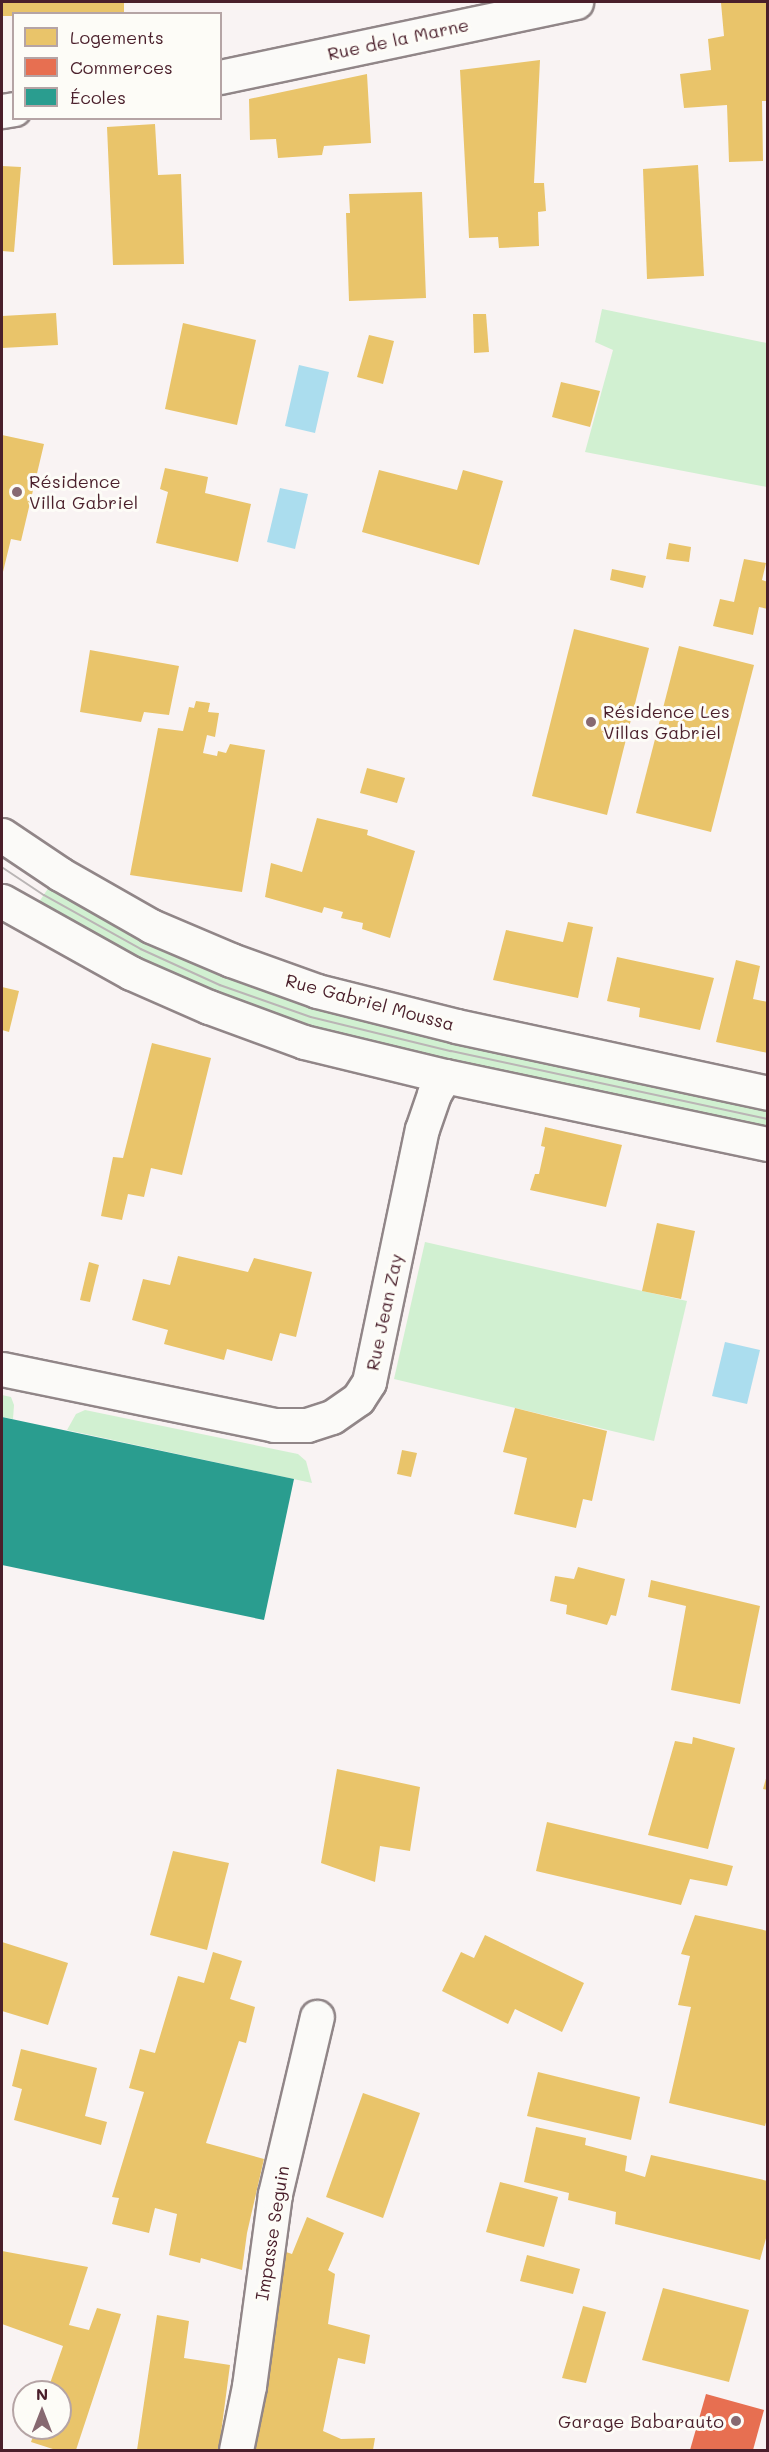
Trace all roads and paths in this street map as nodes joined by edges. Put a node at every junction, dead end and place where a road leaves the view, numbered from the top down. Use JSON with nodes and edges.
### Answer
{"nodes":[{"id":1,"x":576,"y":2,"type":"edge"},
{"id":2,"x":222,"y":77,"type":"edge"},
{"id":3,"x":2,"y":836,"type":"edge"},
{"id":4,"x":2,"y":901,"type":"edge"},
{"id":5,"x":445,"y":1076,"type":"junction"},
{"id":6,"x":768,"y":1093,"type":"edge"},
{"id":7,"x":768,"y":1144,"type":"edge"},
{"id":8,"x":2,"y":1369,"type":"edge"},
{"id":9,"x":317,"y":2017,"type":"dead end"},
{"id":10,"x":236,"y":2451,"type":"edge"}],
"edges":[{"from":1,"to":2,"type":"street","name":"Rue de la Marne"},
{"from":3,"to":6,"type":"street","name":"Rue Gabriel Moussa"},
{"from":4,"to":5,"type":"street"},
{"from":5,"to":7,"type":"street"},
{"from":5,"to":8,"type":"street","name":"Rue Jean Zay"},
{"from":9,"to":10,"type":"street","name":"Impasse Seguin"}]}
